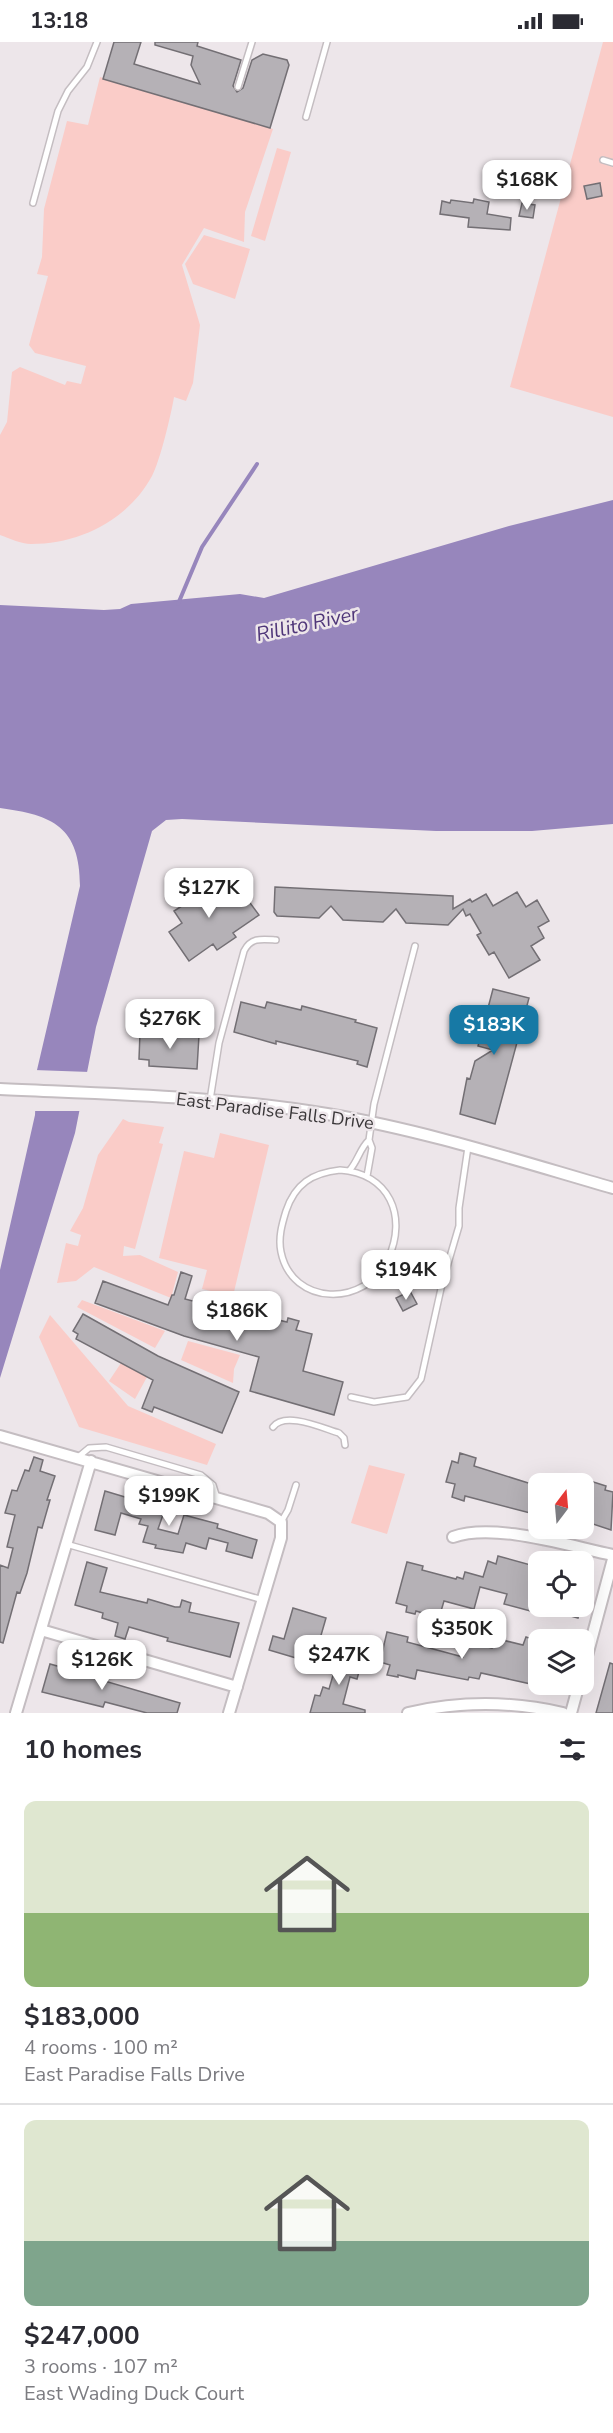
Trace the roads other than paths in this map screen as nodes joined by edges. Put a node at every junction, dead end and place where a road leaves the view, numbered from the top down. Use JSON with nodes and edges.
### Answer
{"nodes":[{"id":1,"x":97,"y":42,"type":"edge"},
{"id":2,"x":252,"y":42,"type":"edge"},
{"id":3,"x":327,"y":42,"type":"edge"},
{"id":4,"x":238,"y":87,"type":"dead end"},
{"id":5,"x":306,"y":117,"type":"dead end"},
{"id":6,"x":603,"y":159,"type":"dead end"},
{"id":7,"x":613,"y":163,"type":"edge"},
{"id":8,"x":33,"y":204,"type":"dead end"},
{"id":9,"x":276,"y":940,"type":"dead end"},
{"id":10,"x":416,"y":946,"type":"dead end"},
{"id":11,"x":0,"y":1089,"type":"edge"},
{"id":12,"x":210,"y":1100,"type":"junction"},
{"id":13,"x":370,"y":1123,"type":"junction"},
{"id":14,"x":369,"y":1140,"type":"junction"},
{"id":15,"x":468,"y":1147,"type":"junction"},
{"id":16,"x":349,"y":1171,"type":"junction"},
{"id":17,"x":367,"y":1176,"type":"junction"},
{"id":18,"x":613,"y":1188,"type":"edge"},
{"id":19,"x":351,"y":1397,"type":"dead end"},
{"id":20,"x":273,"y":1427,"type":"dead end"},
{"id":21,"x":0,"y":1437,"type":"edge"},
{"id":22,"x":345,"y":1445,"type":"dead end"},
{"id":23,"x":77,"y":1458,"type":"junction"},
{"id":24,"x":91,"y":1461,"type":"junction"},
{"id":25,"x":296,"y":1485,"type":"dead end"},
{"id":26,"x":217,"y":1498,"type":"junction"},
{"id":27,"x":281,"y":1522,"type":"junction"},
{"id":28,"x":453,"y":1537,"type":"dead end"},
{"id":29,"x":66,"y":1544,"type":"junction"},
{"id":30,"x":613,"y":1557,"type":"edge"},
{"id":31,"x":263,"y":1600,"type":"junction"},
{"id":32,"x":594,"y":1629,"type":"edge"},
{"id":33,"x":41,"y":1630,"type":"junction"},
{"id":34,"x":237,"y":1687,"type":"junction"},
{"id":35,"x":576,"y":1695,"type":"edge"},
{"id":36,"x":16,"y":1713,"type":"edge"},
{"id":37,"x":229,"y":1713,"type":"edge"},
{"id":38,"x":408,"y":1713,"type":"edge"},
{"id":39,"x":563,"y":1713,"type":"edge"},
{"id":40,"x":571,"y":1713,"type":"edge"}],
"edges":[{"from":1,"to":8,"type":"lane"},
{"from":2,"to":4,"type":"lane"},
{"from":3,"to":5,"type":"lane"},
{"from":6,"to":7,"type":"lane"},
{"from":9,"to":12,"type":"lane"},
{"from":10,"to":13,"type":"lane"},
{"from":11,"to":12,"type":"street","name":"East Paradise Falls Drive"},
{"from":12,"to":13,"type":"street","name":"East Paradise Falls Drive"},
{"from":13,"to":14,"type":"lane"},
{"from":13,"to":15,"type":"street","name":"East Paradise Falls Drive"},
{"from":14,"to":16,"type":"lane"},
{"from":14,"to":17,"type":"lane"},
{"from":15,"to":18,"type":"street","name":"East Paradise Falls Drive"},
{"from":15,"to":19,"type":"lane"},
{"from":16,"to":17,"type":"lane"},
{"from":16,"to":17,"type":"lane"},
{"from":20,"to":22,"type":"lane"},
{"from":21,"to":23,"type":"street"},
{"from":23,"to":24,"type":"street"},
{"from":23,"to":26,"type":"lane"},
{"from":24,"to":26,"type":"street"},
{"from":24,"to":29,"type":"street"},
{"from":25,"to":27,"type":"lane"},
{"from":26,"to":27,"type":"street"},
{"from":27,"to":31,"type":"street"},
{"from":28,"to":30,"type":"street"},
{"from":29,"to":31,"type":"lane"},
{"from":29,"to":33,"type":"street"},
{"from":30,"to":32,"type":"street"},
{"from":31,"to":34,"type":"street"},
{"from":33,"to":34,"type":"street"},
{"from":33,"to":36,"type":"street"},
{"from":34,"to":37,"type":"street"},
{"from":35,"to":40,"type":"street"},
{"from":38,"to":39,"type":"street"}]}
